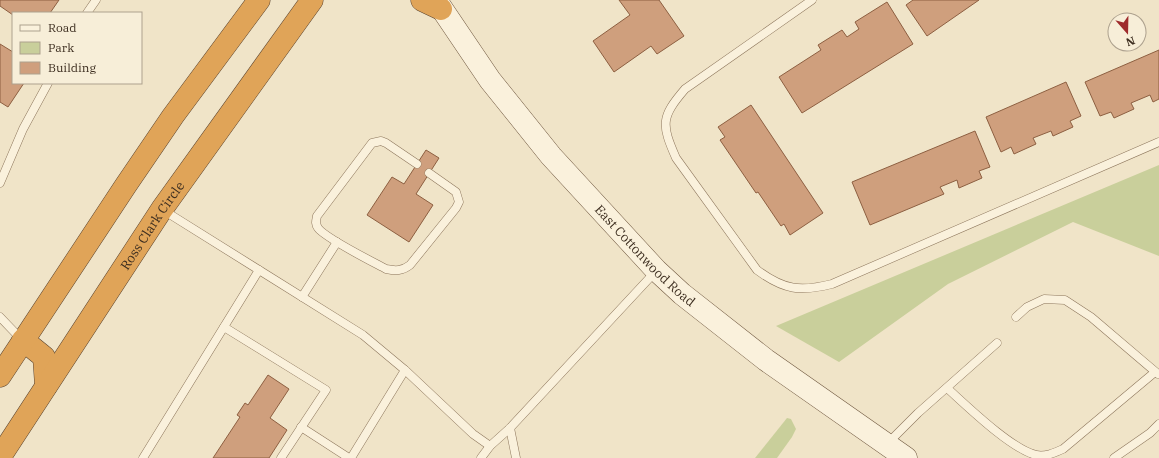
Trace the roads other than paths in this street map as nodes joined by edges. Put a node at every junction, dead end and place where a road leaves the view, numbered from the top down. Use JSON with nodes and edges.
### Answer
{"nodes":[{"id":1,"x":96,"y":0,"type":"edge"},
{"id":2,"x":259,"y":0,"type":"edge"},
{"id":3,"x":422,"y":0,"type":"edge"},
{"id":4,"x":812,"y":0,"type":"edge"},
{"id":5,"x":314,"y":2,"type":"edge"},
{"id":6,"x":439,"y":5,"type":"edge"},
{"id":7,"x":88,"y":12,"type":"edge"},
{"id":8,"x":47,"y":84,"type":"edge"},
{"id":9,"x":1159,"y":142,"type":"edge"},
{"id":10,"x":417,"y":164,"type":"dead end"},
{"id":11,"x":429,"y":173,"type":"dead end"},
{"id":12,"x":0,"y":183,"type":"edge"},
{"id":13,"x":162,"y":209,"type":"junction"},
{"id":14,"x":337,"y":242,"type":"junction"},
{"id":15,"x":259,"y":270,"type":"junction"},
{"id":16,"x":656,"y":270,"type":"junction"},
{"id":17,"x":302,"y":297,"type":"junction"},
{"id":18,"x":0,"y":317,"type":"edge"},
{"id":19,"x":1016,"y":317,"type":"dead end"},
{"id":20,"x":224,"y":327,"type":"junction"},
{"id":21,"x":23,"y":340,"type":"junction"},
{"id":22,"x":997,"y":343,"type":"dead end"},
{"id":23,"x":405,"y":370,"type":"junction"},
{"id":24,"x":1157,"y":373,"type":"edge"},
{"id":25,"x":0,"y":376,"type":"edge"},
{"id":26,"x":46,"y":386,"type":"junction"},
{"id":27,"x":947,"y":388,"type":"junction"},
{"id":28,"x":1159,"y":424,"type":"edge"},
{"id":29,"x":301,"y":427,"type":"junction"},
{"id":30,"x":510,"y":428,"type":"junction"},
{"id":31,"x":887,"y":444,"type":"junction"},
{"id":32,"x":490,"y":446,"type":"junction"},
{"id":33,"x":1051,"y":456,"type":"edge"},
{"id":34,"x":0,"y":457,"type":"edge"},
{"id":35,"x":143,"y":458,"type":"edge"},
{"id":36,"x":281,"y":458,"type":"edge"},
{"id":37,"x":350,"y":458,"type":"edge"},
{"id":38,"x":481,"y":458,"type":"edge"},
{"id":39,"x":516,"y":458,"type":"edge"},
{"id":40,"x":906,"y":458,"type":"edge"},
{"id":41,"x":1114,"y":458,"type":"edge"}],
"edges":[{"from":1,"to":7,"type":"lane"},
{"from":2,"to":21,"type":"highway"},
{"from":3,"to":6,"type":"highway"},
{"from":4,"to":9,"type":"lane"},
{"from":5,"to":13,"type":"highway","name":"Ross Clark Circle"},
{"from":6,"to":16,"type":"main road","name":"East Cottonwood Road"},
{"from":8,"to":12,"type":"lane"},
{"from":10,"to":14,"type":"lane"},
{"from":11,"to":14,"type":"lane"},
{"from":13,"to":15,"type":"lane"},
{"from":13,"to":26,"type":"highway","name":"Ross Clark Circle"},
{"from":14,"to":17,"type":"lane"},
{"from":15,"to":17,"type":"lane"},
{"from":15,"to":20,"type":"lane"},
{"from":16,"to":30,"type":"lane"},
{"from":16,"to":31,"type":"main road","name":"East Cottonwood Road"},
{"from":17,"to":23,"type":"lane"},
{"from":18,"to":21,"type":"lane"},
{"from":19,"to":24,"type":"lane"},
{"from":20,"to":29,"type":"lane"},
{"from":20,"to":35,"type":"lane"},
{"from":21,"to":25,"type":"highway"},
{"from":21,"to":26,"type":"highway"},
{"from":22,"to":27,"type":"lane"},
{"from":23,"to":32,"type":"lane"},
{"from":23,"to":37,"type":"lane"},
{"from":24,"to":33,"type":"lane"},
{"from":26,"to":34,"type":"highway","name":"Ross Clark Circle"},
{"from":27,"to":31,"type":"lane"},
{"from":27,"to":33,"type":"lane"},
{"from":28,"to":41,"type":"lane"},
{"from":29,"to":36,"type":"lane"},
{"from":29,"to":37,"type":"lane"},
{"from":30,"to":32,"type":"lane"},
{"from":30,"to":39,"type":"lane"},
{"from":31,"to":40,"type":"main road","name":"East Cottonwood Road"},
{"from":32,"to":38,"type":"lane"}]}
